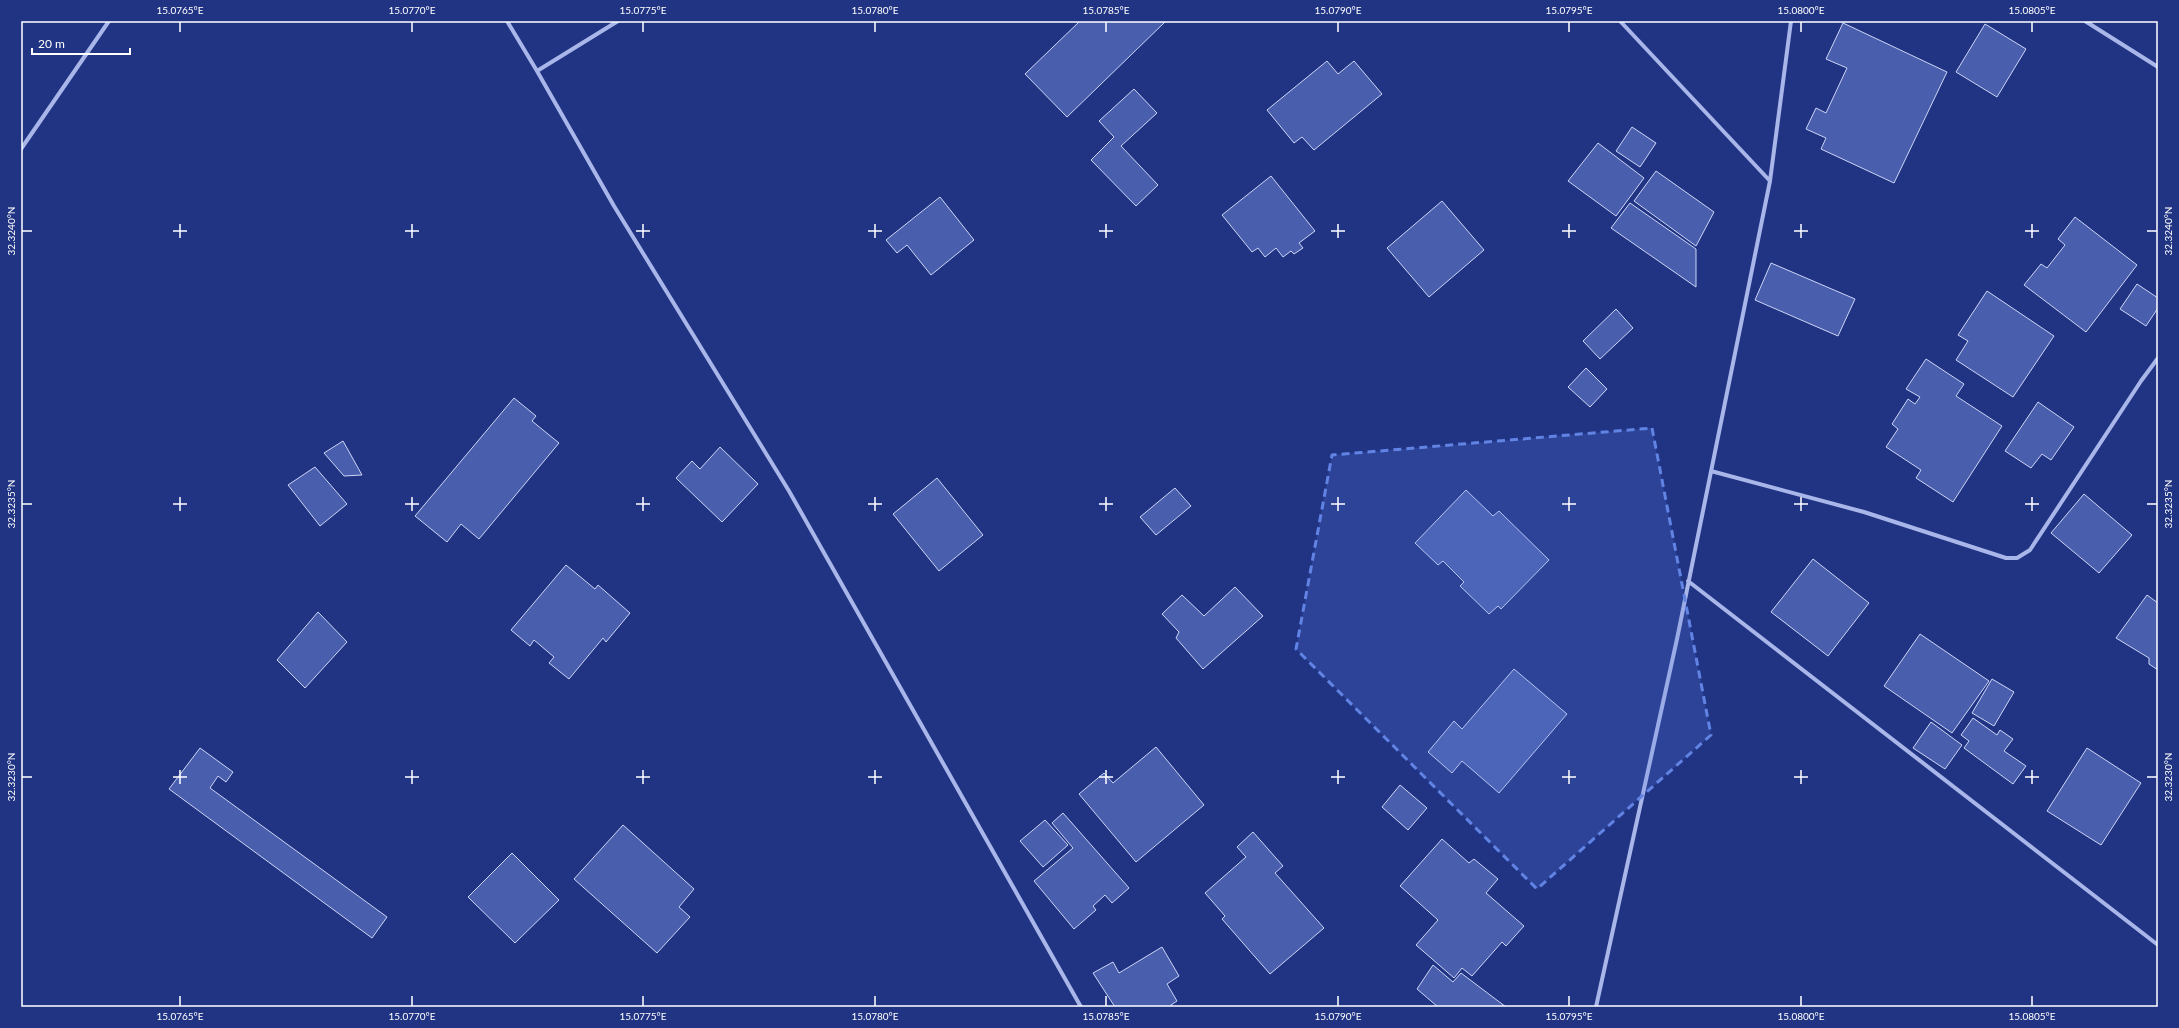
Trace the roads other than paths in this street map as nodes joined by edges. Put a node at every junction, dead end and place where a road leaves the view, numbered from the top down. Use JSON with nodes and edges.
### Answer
{"nodes":[{"id":1,"x":108,"y":21,"type":"edge"},
{"id":2,"x":507,"y":21,"type":"edge"},
{"id":3,"x":618,"y":21,"type":"edge"},
{"id":4,"x":1620,"y":21,"type":"edge"},
{"id":5,"x":1791,"y":21,"type":"edge"},
{"id":6,"x":2085,"y":21,"type":"edge"},
{"id":7,"x":2158,"y":67,"type":"edge"},
{"id":8,"x":537,"y":71,"type":"junction"},
{"id":9,"x":21,"y":149,"type":"edge"},
{"id":10,"x":1770,"y":181,"type":"junction"},
{"id":11,"x":2158,"y":358,"type":"edge"},
{"id":12,"x":1711,"y":471,"type":"junction"},
{"id":13,"x":1688,"y":581,"type":"junction"},
{"id":14,"x":2158,"y":945,"type":"edge"},
{"id":15,"x":1081,"y":1007,"type":"edge"},
{"id":16,"x":1596,"y":1007,"type":"edge"}],
"edges":[{"from":1,"to":9,"type":"street"},
{"from":2,"to":8,"type":"street"},
{"from":3,"to":8,"type":"street"},
{"from":4,"to":10,"type":"street"},
{"from":5,"to":10,"type":"street"},
{"from":6,"to":7,"type":"street"},
{"from":8,"to":15,"type":"street"},
{"from":10,"to":12,"type":"street"},
{"from":11,"to":12,"type":"street"},
{"from":12,"to":13,"type":"street"},
{"from":13,"to":14,"type":"street"},
{"from":13,"to":16,"type":"street"}]}
